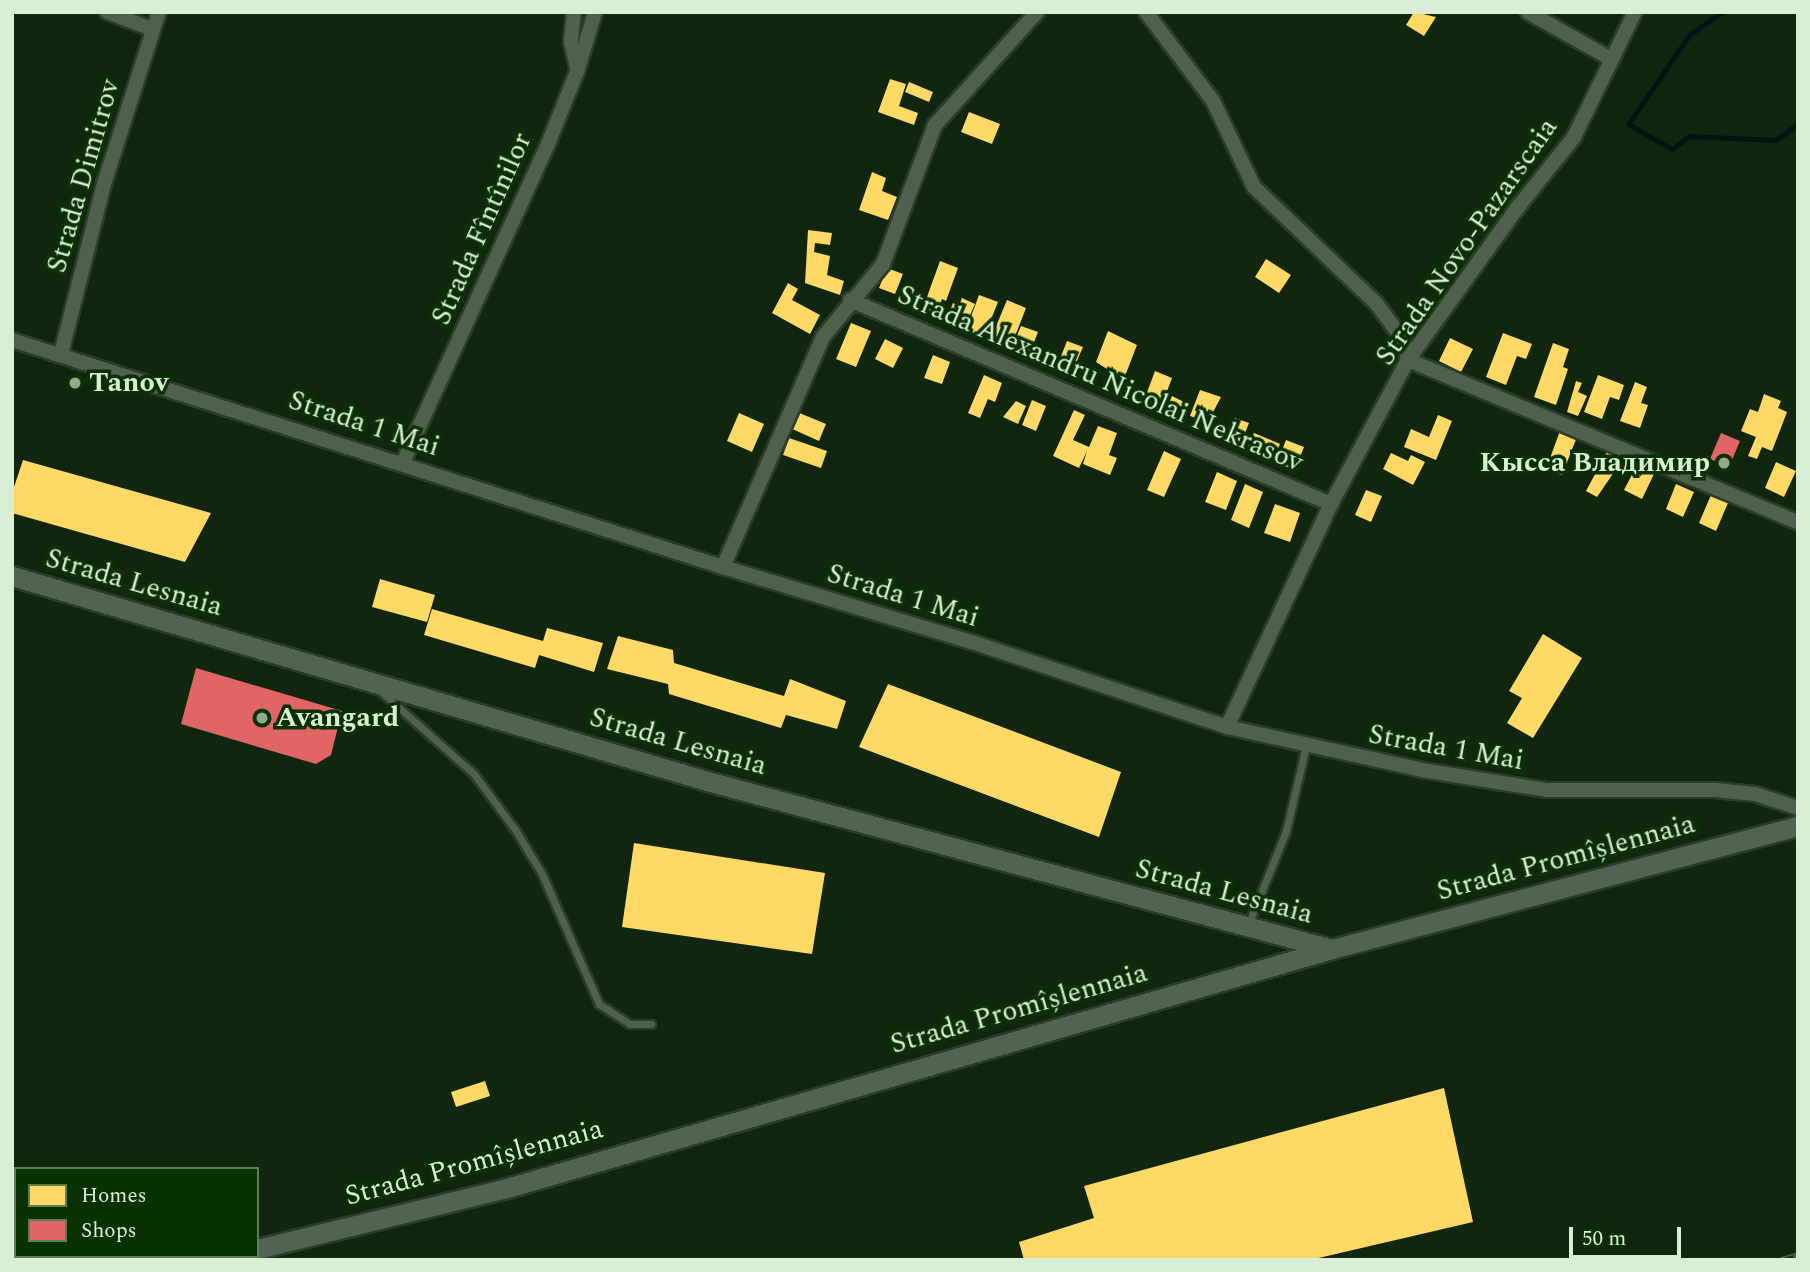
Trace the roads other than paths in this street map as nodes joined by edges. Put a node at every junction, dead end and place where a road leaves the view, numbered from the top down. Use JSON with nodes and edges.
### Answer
{"nodes":[{"id":1,"x":107,"y":12,"type":"edge"},
{"id":2,"x":159,"y":12,"type":"edge"},
{"id":3,"x":574,"y":12,"type":"edge"},
{"id":4,"x":594,"y":12,"type":"edge"},
{"id":5,"x":1037,"y":12,"type":"edge"},
{"id":6,"x":1146,"y":12,"type":"edge"},
{"id":7,"x":1528,"y":12,"type":"edge"},
{"id":8,"x":1635,"y":12,"type":"edge"},
{"id":9,"x":152,"y":29,"type":"junction"},
{"id":10,"x":1611,"y":59,"type":"junction"},
{"id":11,"x":577,"y":72,"type":"junction"},
{"id":12,"x":850,"y":300,"type":"junction"},
{"id":13,"x":12,"y":340,"type":"edge"},
{"id":14,"x":61,"y":354,"type":"junction"},
{"id":15,"x":1408,"y":360,"type":"junction"},
{"id":16,"x":403,"y":462,"type":"junction"},
{"id":17,"x":1331,"y":504,"type":"junction"},
{"id":18,"x":1798,"y":522,"type":"edge"},
{"id":19,"x":723,"y":567,"type":"junction"},
{"id":20,"x":12,"y":576,"type":"edge"},
{"id":21,"x":370,"y":682,"type":"junction"},
{"id":22,"x":1227,"y":727,"type":"junction"},
{"id":23,"x":1306,"y":746,"type":"junction"},
{"id":24,"x":1798,"y":808,"type":"edge"},
{"id":25,"x":1798,"y":826,"type":"edge"},
{"id":26,"x":1247,"y":929,"type":"junction"},
{"id":27,"x":1332,"y":949,"type":"junction"},
{"id":28,"x":652,"y":1024,"type":"dead end"},
{"id":29,"x":259,"y":1249,"type":"edge"}],
"edges":[{"from":1,"to":9,"type":"street"},
{"from":2,"to":9,"type":"street","name":"Strada Dimitrov"},
{"from":3,"to":11,"type":"street"},
{"from":4,"to":11,"type":"street","name":"Strada Fîntînilor"},
{"from":5,"to":12,"type":"street"},
{"from":6,"to":15,"type":"street"},
{"from":7,"to":10,"type":"street"},
{"from":8,"to":10,"type":"street","name":"Strada Novo-Pazarscaia"},
{"from":9,"to":14,"type":"street","name":"Strada Dimitrov"},
{"from":10,"to":15,"type":"street","name":"Strada Novo-Pazarscaia"},
{"from":11,"to":16,"type":"street","name":"Strada Fîntînilor"},
{"from":12,"to":17,"type":"street","name":"Strada Alexandru Nicolai Nekrasov"},
{"from":12,"to":19,"type":"street"},
{"from":13,"to":14,"type":"street","name":"Strada 1 Mai"},
{"from":14,"to":16,"type":"street","name":"Strada 1 Mai"},
{"from":15,"to":17,"type":"street","name":"Strada Novo-Pazarscaia"},
{"from":15,"to":18,"type":"street"},
{"from":16,"to":19,"type":"street","name":"Strada 1 Mai"},
{"from":17,"to":22,"type":"street","name":"Strada Novo-Pazarscaia"},
{"from":19,"to":22,"type":"street","name":"Strada 1 Mai"},
{"from":20,"to":21,"type":"street","name":"Strada Lesnaia"},
{"from":21,"to":26,"type":"street","name":"Strada Lesnaia"},
{"from":21,"to":28,"type":"lane"},
{"from":22,"to":23,"type":"street","name":"Strada 1 Mai"},
{"from":23,"to":24,"type":"street","name":"Strada 1 Mai"},
{"from":23,"to":26,"type":"lane"},
{"from":25,"to":27,"type":"street","name":"Strada Promîșlennaia"},
{"from":26,"to":27,"type":"street","name":"Strada Lesnaia"},
{"from":27,"to":29,"type":"street","name":"Strada Promîșlennaia"}]}
